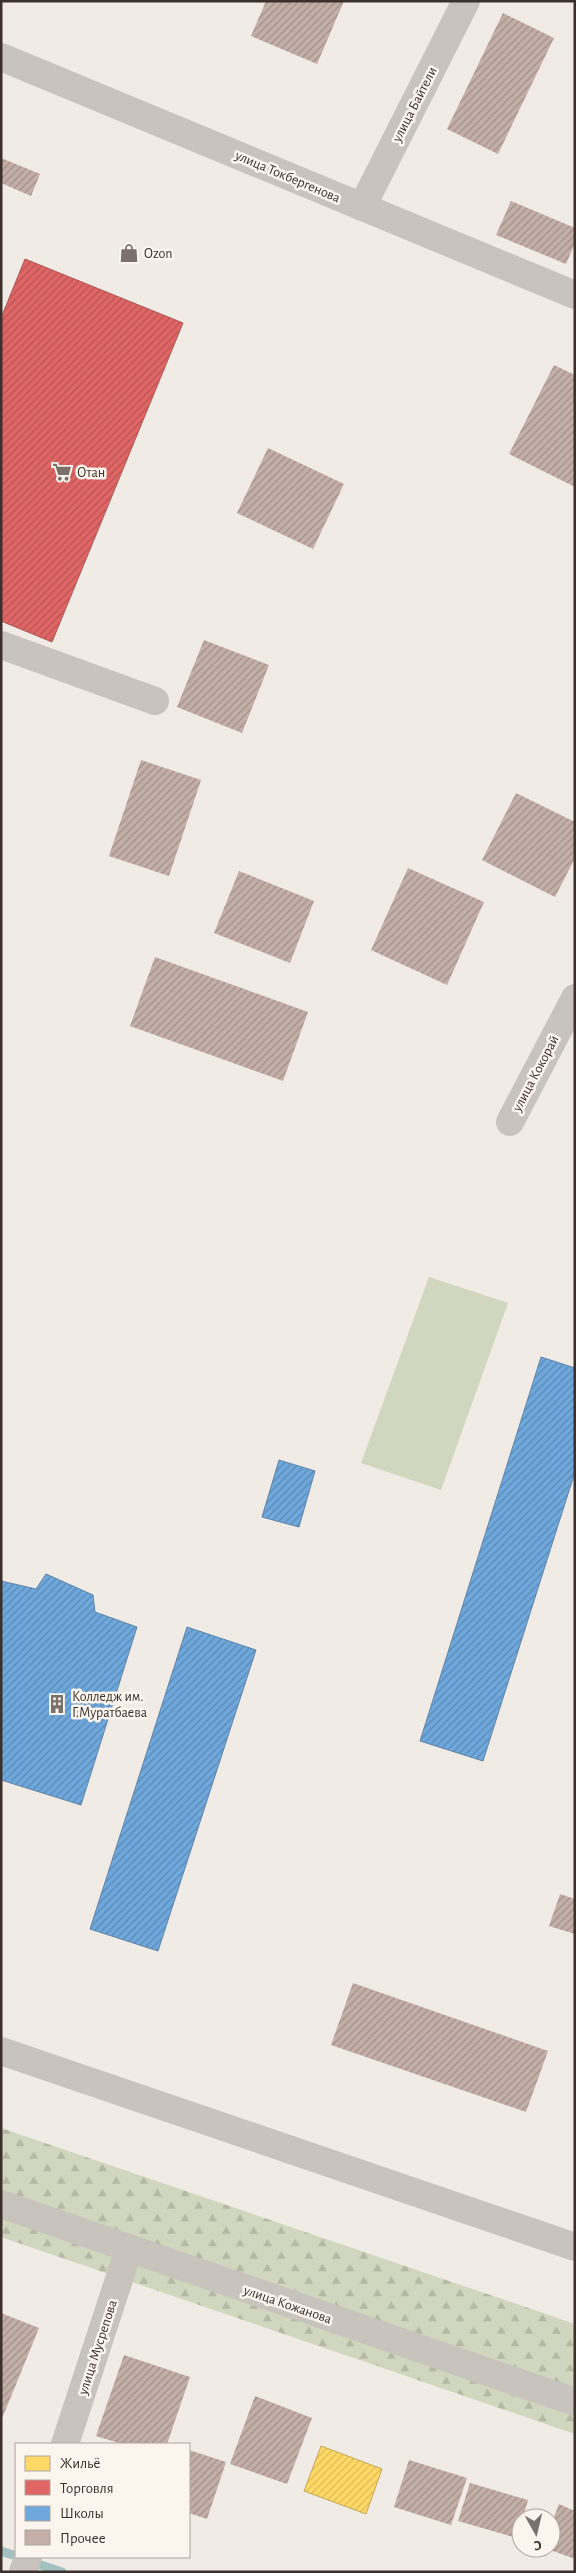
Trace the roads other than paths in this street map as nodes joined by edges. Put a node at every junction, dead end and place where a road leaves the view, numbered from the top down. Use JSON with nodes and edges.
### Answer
{"nodes":[{"id":1,"x":466,"y":1,"type":"edge"},
{"id":2,"x":1,"y":57,"type":"edge"},
{"id":3,"x":362,"y":207,"type":"junction"},
{"id":4,"x":575,"y":295,"type":"edge"},
{"id":5,"x":1,"y":645,"type":"edge"},
{"id":6,"x":155,"y":701,"type":"dead end"},
{"id":7,"x":575,"y":998,"type":"edge"},
{"id":8,"x":510,"y":1122,"type":"dead end"},
{"id":9,"x":1,"y":2051,"type":"edge"},
{"id":10,"x":1,"y":2204,"type":"edge"},
{"id":11,"x":575,"y":2247,"type":"edge"},
{"id":12,"x":129,"y":2249,"type":"junction"},
{"id":13,"x":575,"y":2402,"type":"edge"},
{"id":14,"x":65,"y":2443,"type":"edge"},
{"id":15,"x":28,"y":2558,"type":"edge"},
{"id":16,"x":22,"y":2572,"type":"edge"}],
"edges":[{"from":1,"to":3,"type":"street","name":"улица Байтели"},
{"from":2,"to":3,"type":"street","name":"улица Токбергенова"},
{"from":3,"to":4,"type":"street","name":"улица Токбергенова"},
{"from":5,"to":6,"type":"street"},
{"from":7,"to":8,"type":"street","name":"улица Кокорай"},
{"from":9,"to":11,"type":"street"},
{"from":10,"to":12,"type":"street","name":"улица Кожанова"},
{"from":12,"to":13,"type":"street","name":"улица Кожанова"},
{"from":12,"to":14,"type":"street","name":"улица Мусрепова"},
{"from":15,"to":16,"type":"street"}]}
